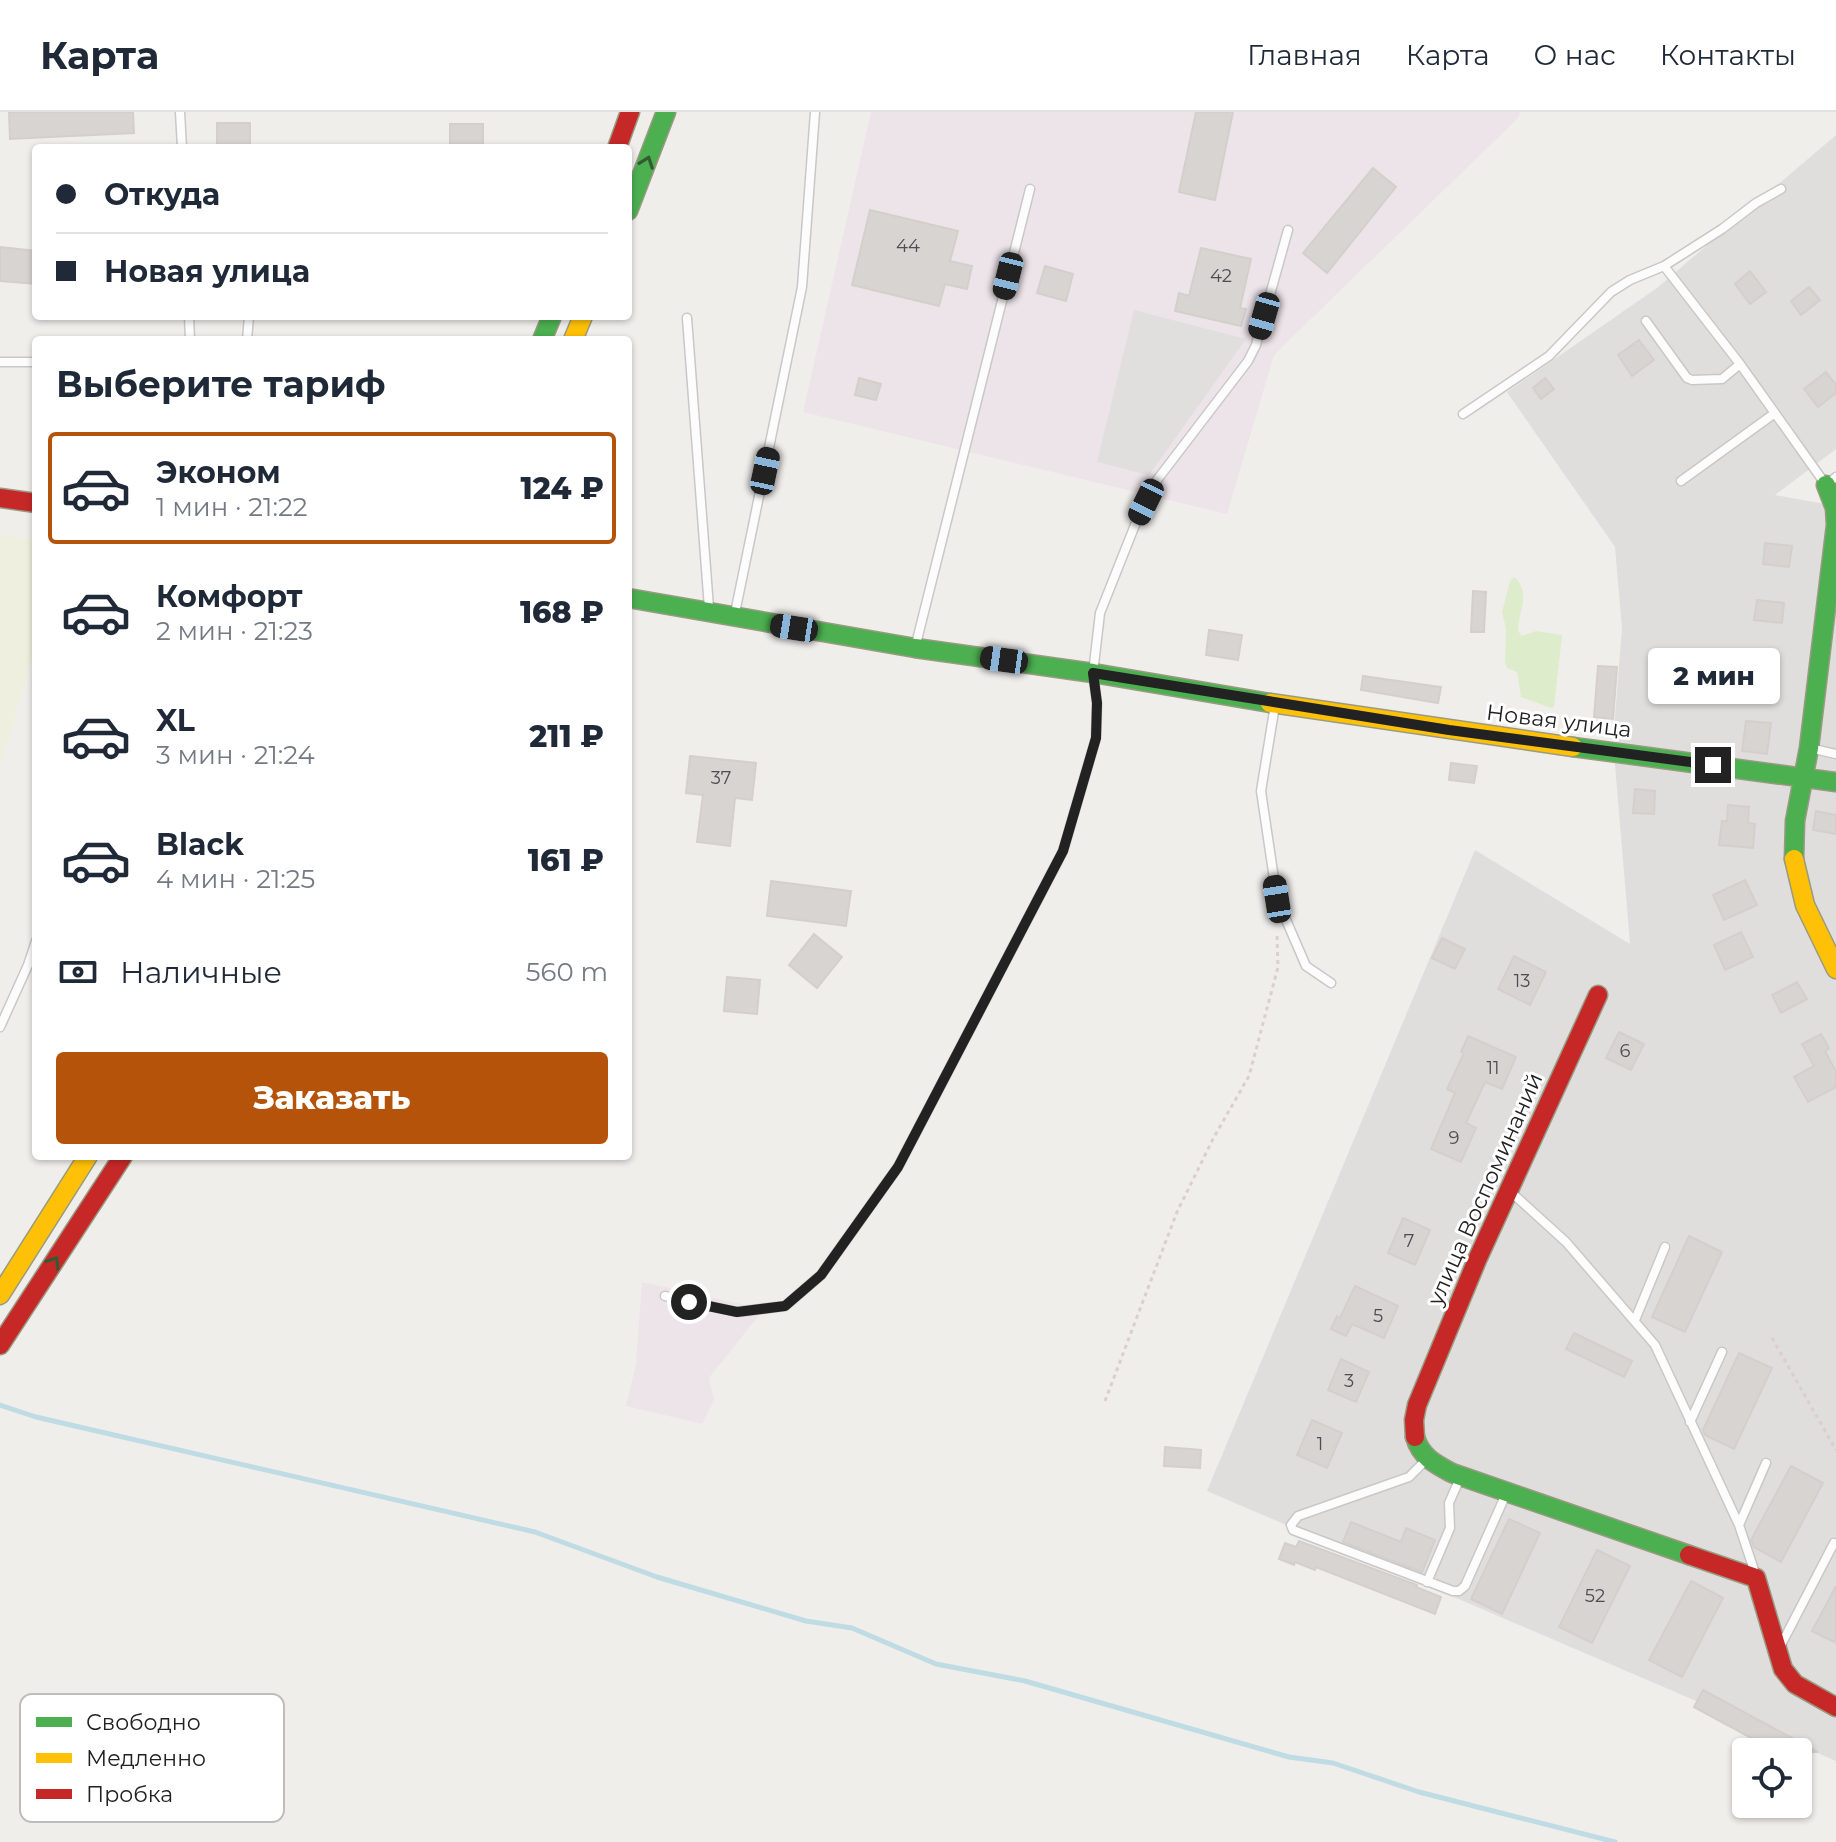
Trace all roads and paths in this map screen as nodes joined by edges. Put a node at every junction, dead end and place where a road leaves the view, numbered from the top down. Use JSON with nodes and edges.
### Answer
{"nodes":[{"id":1,"x":180,"y":112,"type":"edge"},
{"id":2,"x":630,"y":112,"type":"edge"},
{"id":3,"x":666,"y":112,"type":"edge"},
{"id":4,"x":815,"y":112,"type":"edge"},
{"id":5,"x":182,"y":144,"type":"edge"},
{"id":6,"x":618,"y":144,"type":"edge"},
{"id":7,"x":1030,"y":189,"type":"dead end"},
{"id":8,"x":1781,"y":189,"type":"dead end"},
{"id":9,"x":632,"y":201,"type":"edge"},
{"id":10,"x":1288,"y":230,"type":"dead end"},
{"id":11,"x":1664,"y":266,"type":"junction"},
{"id":12,"x":687,"y":318,"type":"dead end"},
{"id":13,"x":1646,"y":321,"type":"dead end"},
{"id":14,"x":0,"y":362,"type":"edge"},
{"id":15,"x":32,"y":362,"type":"edge"},
{"id":16,"x":1740,"y":364,"type":"junction"},
{"id":17,"x":1775,"y":413,"type":"junction"},
{"id":18,"x":1463,"y":414,"type":"dead end"},
{"id":19,"x":1681,"y":481,"type":"dead end"},
{"id":20,"x":1831,"y":481,"type":"edge"},
{"id":21,"x":0,"y":498,"type":"edge"},
{"id":22,"x":32,"y":502,"type":"edge"},
{"id":23,"x":632,"y":599,"type":"edge"},
{"id":24,"x":709,"y":612,"type":"junction"},
{"id":25,"x":734,"y":618,"type":"junction"},
{"id":26,"x":915,"y":648,"type":"junction"},
{"id":27,"x":1093,"y":673,"type":"junction"},
{"id":28,"x":1276,"y":704,"type":"junction"},
{"id":29,"x":1809,"y":748,"type":"junction"},
{"id":30,"x":1836,"y":754,"type":"edge"},
{"id":31,"x":1802,"y":776,"type":"junction"},
{"id":32,"x":1836,"y":782,"type":"edge"},
{"id":33,"x":1277,"y":899,"type":"junction"},
{"id":34,"x":32,"y":953,"type":"edge"},
{"id":35,"x":1836,"y":969,"type":"edge"},
{"id":36,"x":1331,"y":983,"type":"dead end"},
{"id":37,"x":1598,"y":995,"type":"dead end"},
{"id":38,"x":0,"y":1027,"type":"edge"},
{"id":39,"x":85,"y":1160,"type":"edge"},
{"id":40,"x":120,"y":1160,"type":"edge"},
{"id":41,"x":1510,"y":1192,"type":"junction"},
{"id":42,"x":1665,"y":1247,"type":"dead end"},
{"id":43,"x":0,"y":1295,"type":"edge"},
{"id":44,"x":665,"y":1296,"type":"dead end"},
{"id":45,"x":1635,"y":1320,"type":"junction"},
{"id":46,"x":1772,"y":1338,"type":"dead end"},
{"id":47,"x":0,"y":1345,"type":"edge"},
{"id":48,"x":1722,"y":1352,"type":"dead end"},
{"id":49,"x":1105,"y":1401,"type":"dead end"},
{"id":50,"x":1690,"y":1422,"type":"junction"},
{"id":51,"x":1836,"y":1450,"type":"edge"},
{"id":52,"x":1427,"y":1459,"type":"junction"},
{"id":53,"x":1766,"y":1463,"type":"dead end"},
{"id":54,"x":1461,"y":1475,"type":"junction"},
{"id":55,"x":1506,"y":1493,"type":"junction"},
{"id":56,"x":1739,"y":1525,"type":"junction"},
{"id":57,"x":1834,"y":1543,"type":"dead end"},
{"id":58,"x":1756,"y":1578,"type":"junction"},
{"id":59,"x":1427,"y":1582,"type":"junction"},
{"id":60,"x":1777,"y":1651,"type":"junction"},
{"id":61,"x":1836,"y":1707,"type":"edge"}],
"edges":[{"from":1,"to":5,"type":"lane"},
{"from":2,"to":6,"type":"main road"},
{"from":9,"to":3,"type":"main road","one_way":true},
{"from":4,"to":25,"type":"lane"},
{"from":7,"to":26,"type":"lane"},
{"from":8,"to":11,"type":"lane"},
{"from":10,"to":27,"type":"lane"},
{"from":11,"to":16,"type":"lane"},
{"from":11,"to":18,"type":"lane"},
{"from":12,"to":24,"type":"lane"},
{"from":13,"to":16,"type":"lane"},
{"from":14,"to":15,"type":"lane"},
{"from":16,"to":17,"type":"lane"},
{"from":17,"to":19,"type":"lane"},
{"from":17,"to":20,"type":"lane"},
{"from":20,"to":29,"type":"main road"},
{"from":21,"to":22,"type":"main road"},
{"from":23,"to":24,"type":"main road","name":"Новая улица"},
{"from":24,"to":25,"type":"main road","name":"Новая улица"},
{"from":25,"to":26,"type":"main road","name":"Новая улица"},
{"from":26,"to":27,"type":"main road","name":"Новая улица"},
{"from":27,"to":28,"type":"main road","name":"Новая улица"},
{"from":27,"to":44,"type":"lane"},
{"from":28,"to":31,"type":"main road","name":"Новая улица"},
{"from":28,"to":33,"type":"lane"},
{"from":29,"to":30,"type":"lane"},
{"from":29,"to":31,"type":"main road"},
{"from":31,"to":32,"type":"main road","name":"Новая улица"},
{"from":31,"to":35,"type":"main road"},
{"from":33,"to":36,"type":"lane"},
{"from":33,"to":49,"type":"path"},
{"from":34,"to":38,"type":"lane"},
{"from":37,"to":41,"type":"main road","name":"улица Воспоминаний"},
{"from":39,"to":43,"type":"main road"},
{"from":47,"to":40,"type":"main road","one_way":true},
{"from":41,"to":45,"type":"lane"},
{"from":41,"to":52,"type":"main road","name":"улица Воспоминаний"},
{"from":42,"to":45,"type":"lane"},
{"from":45,"to":50,"type":"lane"},
{"from":46,"to":51,"type":"path"},
{"from":48,"to":50,"type":"lane"},
{"from":50,"to":56,"type":"lane"},
{"from":52,"to":54,"type":"main road"},
{"from":52,"to":59,"type":"lane"},
{"from":53,"to":56,"type":"lane"},
{"from":54,"to":55,"type":"main road"},
{"from":54,"to":59,"type":"lane"},
{"from":55,"to":58,"type":"main road"},
{"from":55,"to":59,"type":"lane"},
{"from":56,"to":58,"type":"lane"},
{"from":57,"to":60,"type":"lane"},
{"from":58,"to":60,"type":"main road"},
{"from":60,"to":61,"type":"main road"}]}
